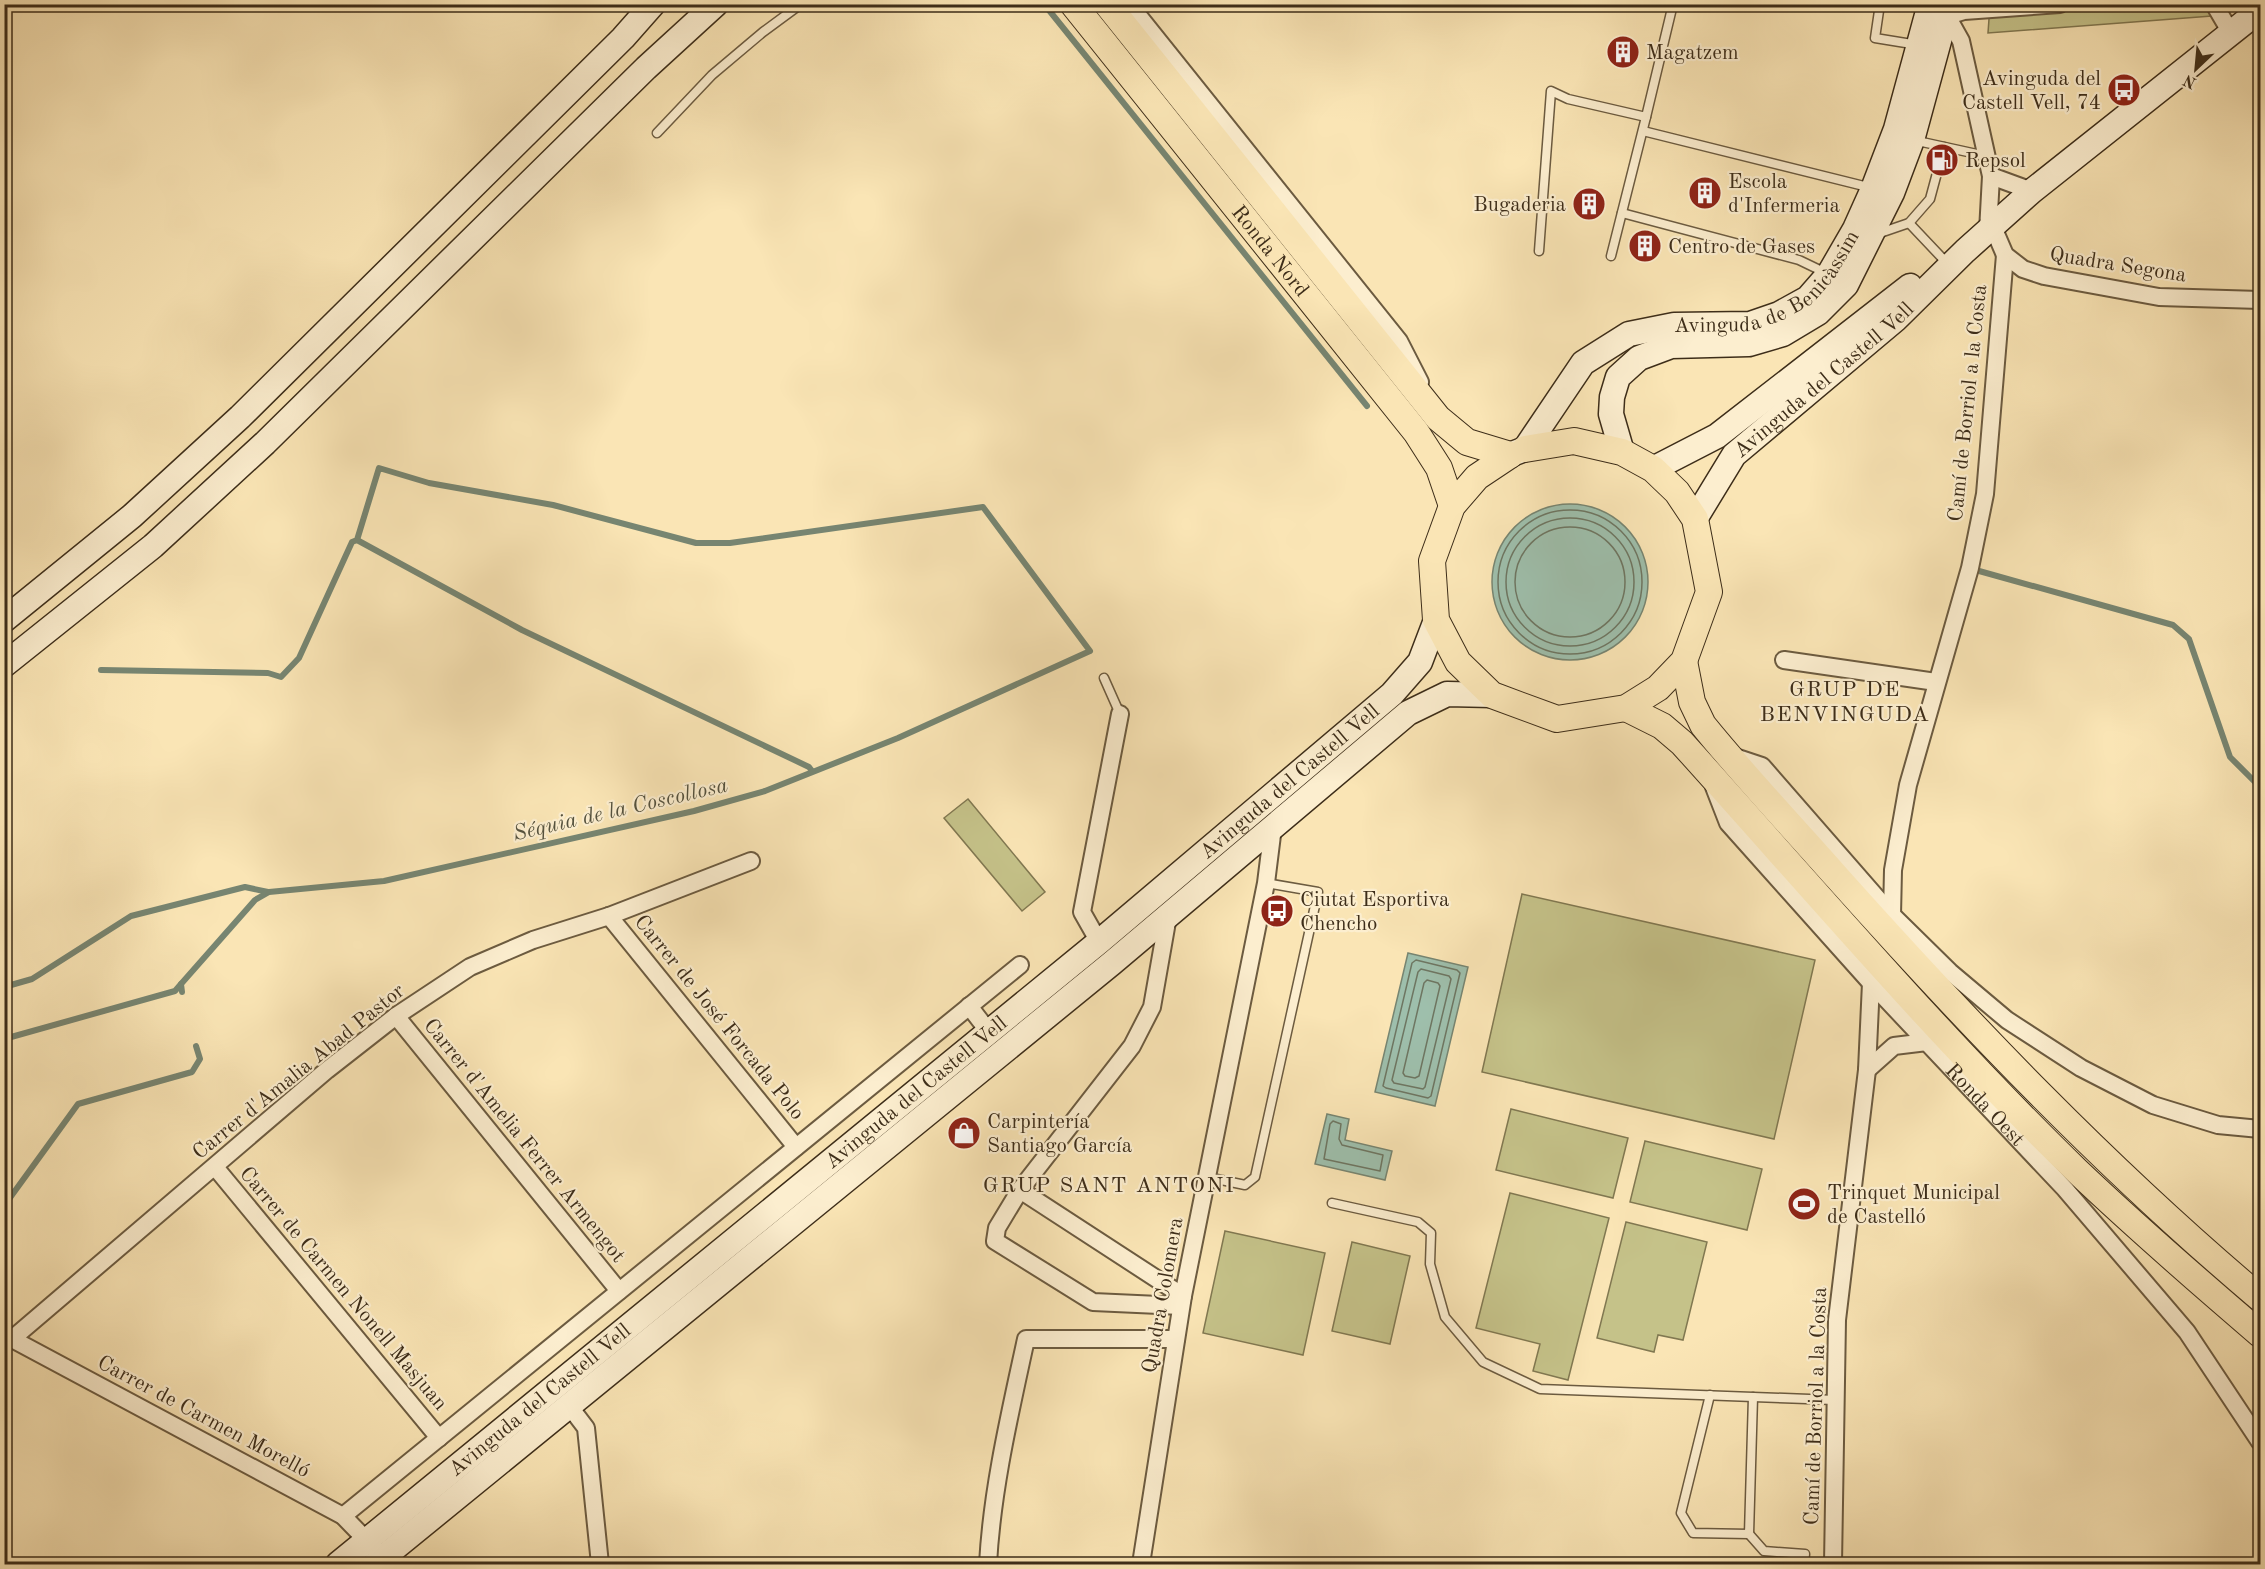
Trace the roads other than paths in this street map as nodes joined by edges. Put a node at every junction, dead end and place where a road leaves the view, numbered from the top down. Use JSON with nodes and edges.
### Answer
{"nodes":[{"id":1,"x":653,"y":4,"type":"edge"},
{"id":2,"x":716,"y":4,"type":"edge"},
{"id":3,"x":801,"y":4,"type":"edge"},
{"id":4,"x":1073,"y":4,"type":"edge"},
{"id":5,"x":1107,"y":4,"type":"edge"},
{"id":6,"x":1129,"y":4,"type":"edge"},
{"id":7,"x":1673,"y":4,"type":"edge"},
{"id":8,"x":1880,"y":4,"type":"edge"},
{"id":9,"x":2060,"y":4,"type":"edge"},
{"id":10,"x":2214,"y":4,"type":"edge"},
{"id":11,"x":1980,"y":7,"type":"edge"},
{"id":12,"x":1942,"y":8,"type":"edge"},
{"id":13,"x":2260,"y":10,"type":"edge"},
{"id":14,"x":2232,"y":33,"type":"junction"},
{"id":15,"x":1920,"y":45,"type":"junction"},
{"id":16,"x":1646,"y":117,"type":"junction"},
{"id":17,"x":1642,"y":131,"type":"junction"},
{"id":18,"x":657,"y":132,"type":"dead end"},
{"id":19,"x":1912,"y":140,"type":"junction"},
{"id":20,"x":1944,"y":147,"type":"junction"},
{"id":21,"x":1986,"y":156,"type":"junction"},
{"id":22,"x":1991,"y":176,"type":"junction"},
{"id":23,"x":1873,"y":189,"type":"junction"},
{"id":24,"x":2032,"y":191,"type":"junction"},
{"id":25,"x":1622,"y":213,"type":"junction"},
{"id":26,"x":1909,"y":223,"type":"junction"},
{"id":27,"x":1990,"y":229,"type":"junction"},
{"id":28,"x":1872,"y":235,"type":"junction"},
{"id":29,"x":1539,"y":251,"type":"dead end"},
{"id":30,"x":2005,"y":255,"type":"junction"},
{"id":31,"x":1611,"y":256,"type":"dead end"},
{"id":32,"x":1954,"y":256,"type":"junction"},
{"id":33,"x":1829,"y":274,"type":"junction"},
{"id":34,"x":2260,"y":300,"type":"edge"},
{"id":35,"x":1438,"y":418,"type":"junction"},
{"id":36,"x":1518,"y":452,"type":"junction"},
{"id":37,"x":1622,"y":452,"type":"junction"},
{"id":38,"x":1653,"y":469,"type":"junction"},
{"id":39,"x":1452,"y":506,"type":"junction"},
{"id":40,"x":1695,"y":519,"type":"junction"},
{"id":41,"x":4,"y":620,"type":"edge"},
{"id":42,"x":1437,"y":620,"type":"junction"},
{"id":43,"x":1784,"y":660,"type":"dead end"},
{"id":44,"x":1684,"y":661,"type":"junction"},
{"id":45,"x":4,"y":665,"type":"edge"},
{"id":46,"x":1104,"y":678,"type":"dead end"},
{"id":47,"x":1936,"y":682,"type":"junction"},
{"id":48,"x":1492,"y":695,"type":"junction"},
{"id":49,"x":1626,"y":708,"type":"junction"},
{"id":50,"x":1120,"y":714,"type":"joint"},
{"id":51,"x":1726,"y":754,"type":"junction"},
{"id":52,"x":1708,"y":772,"type":"junction"},
{"id":53,"x":1273,"y":827,"type":"junction"},
{"id":54,"x":751,"y":861,"type":"dead end"},
{"id":55,"x":1893,"y":870,"type":"junction"},
{"id":56,"x":1266,"y":883,"type":"junction"},
{"id":57,"x":1864,"y":883,"type":"junction"},
{"id":58,"x":1892,"y":915,"type":"junction"},
{"id":59,"x":609,"y":916,"type":"junction"},
{"id":60,"x":1168,"y":916,"type":"junction"},
{"id":61,"x":1099,"y":942,"type":"junction"},
{"id":62,"x":1020,"y":965,"type":"dead end"},
{"id":63,"x":1871,"y":983,"type":"junction"},
{"id":64,"x":969,"y":1006,"type":"junction"},
{"id":65,"x":396,"y":1016,"type":"junction"},
{"id":66,"x":989,"y":1032,"type":"junction"},
{"id":67,"x":1928,"y":1042,"type":"junction"},
{"id":68,"x":1867,"y":1070,"type":"junction"},
{"id":69,"x":2260,"y":1129,"type":"edge"},
{"id":70,"x":796,"y":1147,"type":"junction"},
{"id":71,"x":215,"y":1167,"type":"junction"},
{"id":72,"x":1207,"y":1177,"type":"junction"},
{"id":73,"x":1020,"y":1191,"type":"junction"},
{"id":74,"x":1332,"y":1203,"type":"dead end"},
{"id":75,"x":619,"y":1292,"type":"junction"},
{"id":76,"x":2260,"y":1298,"type":"edge"},
{"id":77,"x":1182,"y":1301,"type":"junction"},
{"id":78,"x":2260,"y":1334,"type":"edge"},
{"id":79,"x":12,"y":1339,"type":"joint"},
{"id":80,"x":1176,"y":1339,"type":"junction"},
{"id":81,"x":1710,"y":1395,"type":"junction"},
{"id":82,"x":1753,"y":1397,"type":"junction"},
{"id":83,"x":1834,"y":1400,"type":"junction"},
{"id":84,"x":570,"y":1407,"type":"junction"},
{"id":85,"x":439,"y":1438,"type":"junction"},
{"id":86,"x":2260,"y":1442,"type":"edge"},
{"id":87,"x":343,"y":1516,"type":"junction"},
{"id":88,"x":1749,"y":1534,"type":"junction"},
{"id":89,"x":376,"y":1554,"type":"edge"},
{"id":90,"x":1142,"y":1563,"type":"edge"},
{"id":91,"x":338,"y":1564,"type":"edge"},
{"id":92,"x":600,"y":1564,"type":"edge"},
{"id":93,"x":988,"y":1564,"type":"edge"},
{"id":94,"x":1804,"y":1564,"type":"edge"},
{"id":95,"x":1833,"y":1564,"type":"edge"}],
"edges":[{"from":1,"to":41,"type":"main road"},
{"from":2,"to":45,"type":"main road"},
{"from":3,"to":18,"type":"lane"},
{"from":4,"to":39,"type":"main road","name":"Ronda Nord"},
{"from":5,"to":35,"type":"main road","name":"Ronda Nord"},
{"from":6,"to":35,"type":"street","name":"Ronda Nord"},
{"from":7,"to":16,"type":"lane"},
{"from":8,"to":15,"type":"lane"},
{"from":9,"to":11,"type":"street"},
{"from":10,"to":14,"type":"street"},
{"from":11,"to":12,"type":"street"},
{"from":12,"to":15,"type":"main road","name":"Avinguda de Benicàssim"},
{"from":12,"to":19,"type":"main road","name":"Avinguda de Benicàssim"},
{"from":12,"to":21,"type":"street"},
{"from":13,"to":14,"type":"main road","name":"Avinguda del Castell Vell"},
{"from":14,"to":24,"type":"main road","name":"Avinguda del Castell Vell"},
{"from":15,"to":23,"type":"main road","name":"Avinguda de Benicàssim"},
{"from":16,"to":17,"type":"lane"},
{"from":16,"to":29,"type":"lane"},
{"from":17,"to":23,"type":"lane"},
{"from":17,"to":25,"type":"lane"},
{"from":19,"to":20,"type":"lane"},
{"from":19,"to":28,"type":"main road","name":"Avinguda de Benicàssim"},
{"from":20,"to":21,"type":"lane"},
{"from":20,"to":26,"type":"lane"},
{"from":21,"to":22,"type":"street"},
{"from":22,"to":24,"type":"street"},
{"from":22,"to":27,"type":"street"},
{"from":23,"to":33,"type":"main road","name":"Avinguda de Benicàssim"},
{"from":24,"to":27,"type":"main road","name":"Avinguda del Castell Vell"},
{"from":25,"to":31,"type":"lane"},
{"from":25,"to":33,"type":"lane"},
{"from":26,"to":28,"type":"lane"},
{"from":26,"to":32,"type":"lane"},
{"from":27,"to":30,"type":"street"},
{"from":27,"to":32,"type":"main road","name":"Avinguda del Castell Vell"},
{"from":28,"to":37,"type":"main road","name":"Avinguda de Benicàssim"},
{"from":30,"to":34,"type":"street","name":"Quadra Segona"},
{"from":30,"to":47,"type":"street","name":"Camí de Borriol a la Costa"},
{"from":32,"to":38,"type":"main road","name":"Avinguda del Castell Vell"},
{"from":32,"to":40,"type":"main road","name":"Avinguda del Castell Vell"},
{"from":33,"to":36,"type":"main road","name":"Avinguda de Benicàssim"},
{"from":35,"to":36,"type":"main road","name":"Ronda Nord"},
{"from":36,"to":37,"type":"main road"},
{"from":36,"to":39,"type":"main road"},
{"from":37,"to":38,"type":"main road"},
{"from":38,"to":40,"type":"main road"},
{"from":39,"to":42,"type":"main road"},
{"from":40,"to":44,"type":"main road"},
{"from":42,"to":48,"type":"main road"},
{"from":42,"to":61,"type":"main road","name":"Avinguda del Castell Vell"},
{"from":43,"to":47,"type":"street"},
{"from":44,"to":49,"type":"main road"},
{"from":44,"to":51,"type":"main road"},
{"from":46,"to":50,"type":"lane"},
{"from":47,"to":55,"type":"street","name":"Camí de Borriol a la Costa"},
{"from":48,"to":49,"type":"main road"},
{"from":48,"to":53,"type":"main road","name":"Avinguda del Castell Vell"},
{"from":49,"to":52,"type":"main road","name":"Ronda Oest"},
{"from":50,"to":61,"type":"street"},
{"from":51,"to":57,"type":"street"},
{"from":51,"to":76,"type":"main road"},
{"from":52,"to":63,"type":"street","name":"Ronda Oest"},
{"from":52,"to":78,"type":"main road","name":"Ronda Oest"},
{"from":53,"to":56,"type":"street","name":"Quadra Colomera"},
{"from":53,"to":60,"type":"main road","name":"Avinguda del Castell Vell"},
{"from":54,"to":59,"type":"street","name":"Carrer d'Amalia Abad Pastor"},
{"from":55,"to":57,"type":"street"},
{"from":55,"to":58,"type":"street","name":"Camí de Borriol a la Costa"},
{"from":56,"to":72,"type":"street","name":"Quadra Colomera"},
{"from":56,"to":72,"type":"lane"},
{"from":57,"to":58,"type":"street"},
{"from":58,"to":69,"type":"street"},
{"from":59,"to":65,"type":"street","name":"Carrer d'Amalia Abad Pastor"},
{"from":59,"to":70,"type":"street","name":"Carrer de José Forcada Polo"},
{"from":60,"to":73,"type":"street"},
{"from":60,"to":84,"type":"main road","name":"Avinguda del Castell Vell"},
{"from":61,"to":66,"type":"main road","name":"Avinguda del Castell Vell"},
{"from":62,"to":64,"type":"street","name":"Avinguda del Castell Vell"},
{"from":63,"to":67,"type":"street","name":"Ronda Oest"},
{"from":63,"to":68,"type":"street","name":"Camí de Borriol a la Costa"},
{"from":64,"to":66,"type":"street"},
{"from":64,"to":70,"type":"street","name":"Avinguda del Castell Vell"},
{"from":65,"to":71,"type":"street","name":"Carrer d'Amalia Abad Pastor"},
{"from":65,"to":75,"type":"street","name":"Carrer d'Amelia Ferrer Armengot"},
{"from":66,"to":89,"type":"main road","name":"Avinguda del Castell Vell"},
{"from":67,"to":68,"type":"street"},
{"from":67,"to":86,"type":"street","name":"Ronda Oest"},
{"from":68,"to":83,"type":"street","name":"Camí de Borriol a la Costa"},
{"from":70,"to":75,"type":"street","name":"Avinguda del Castell Vell"},
{"from":71,"to":79,"type":"street","name":"Carrer d'Amalia Abad Pastor"},
{"from":71,"to":85,"type":"street","name":"Carrer de Carmen Nonell Masjuan"},
{"from":72,"to":77,"type":"street","name":"Quadra Colomera"},
{"from":73,"to":77,"type":"street"},
{"from":73,"to":77,"type":"street"},
{"from":74,"to":81,"type":"lane"},
{"from":75,"to":85,"type":"street","name":"Avinguda del Castell Vell"},
{"from":77,"to":80,"type":"street","name":"Quadra Colomera"},
{"from":79,"to":87,"type":"street","name":"Carrer de Carmen Morelló"},
{"from":80,"to":90,"type":"street","name":"Quadra Colomera"},
{"from":80,"to":93,"type":"street"},
{"from":81,"to":82,"type":"lane"},
{"from":81,"to":88,"type":"lane"},
{"from":82,"to":83,"type":"lane"},
{"from":82,"to":88,"type":"lane"},
{"from":83,"to":95,"type":"street","name":"Camí de Borriol a la Costa"},
{"from":84,"to":89,"type":"main road","name":"Avinguda del Castell Vell"},
{"from":84,"to":92,"type":"street"},
{"from":85,"to":87,"type":"street","name":"Avinguda del Castell Vell"},
{"from":87,"to":89,"type":"street","name":"Carrer de Carmen Morelló"},
{"from":88,"to":94,"type":"lane"},
{"from":89,"to":91,"type":"main road","name":"Avinguda del Castell Vell"}]}
